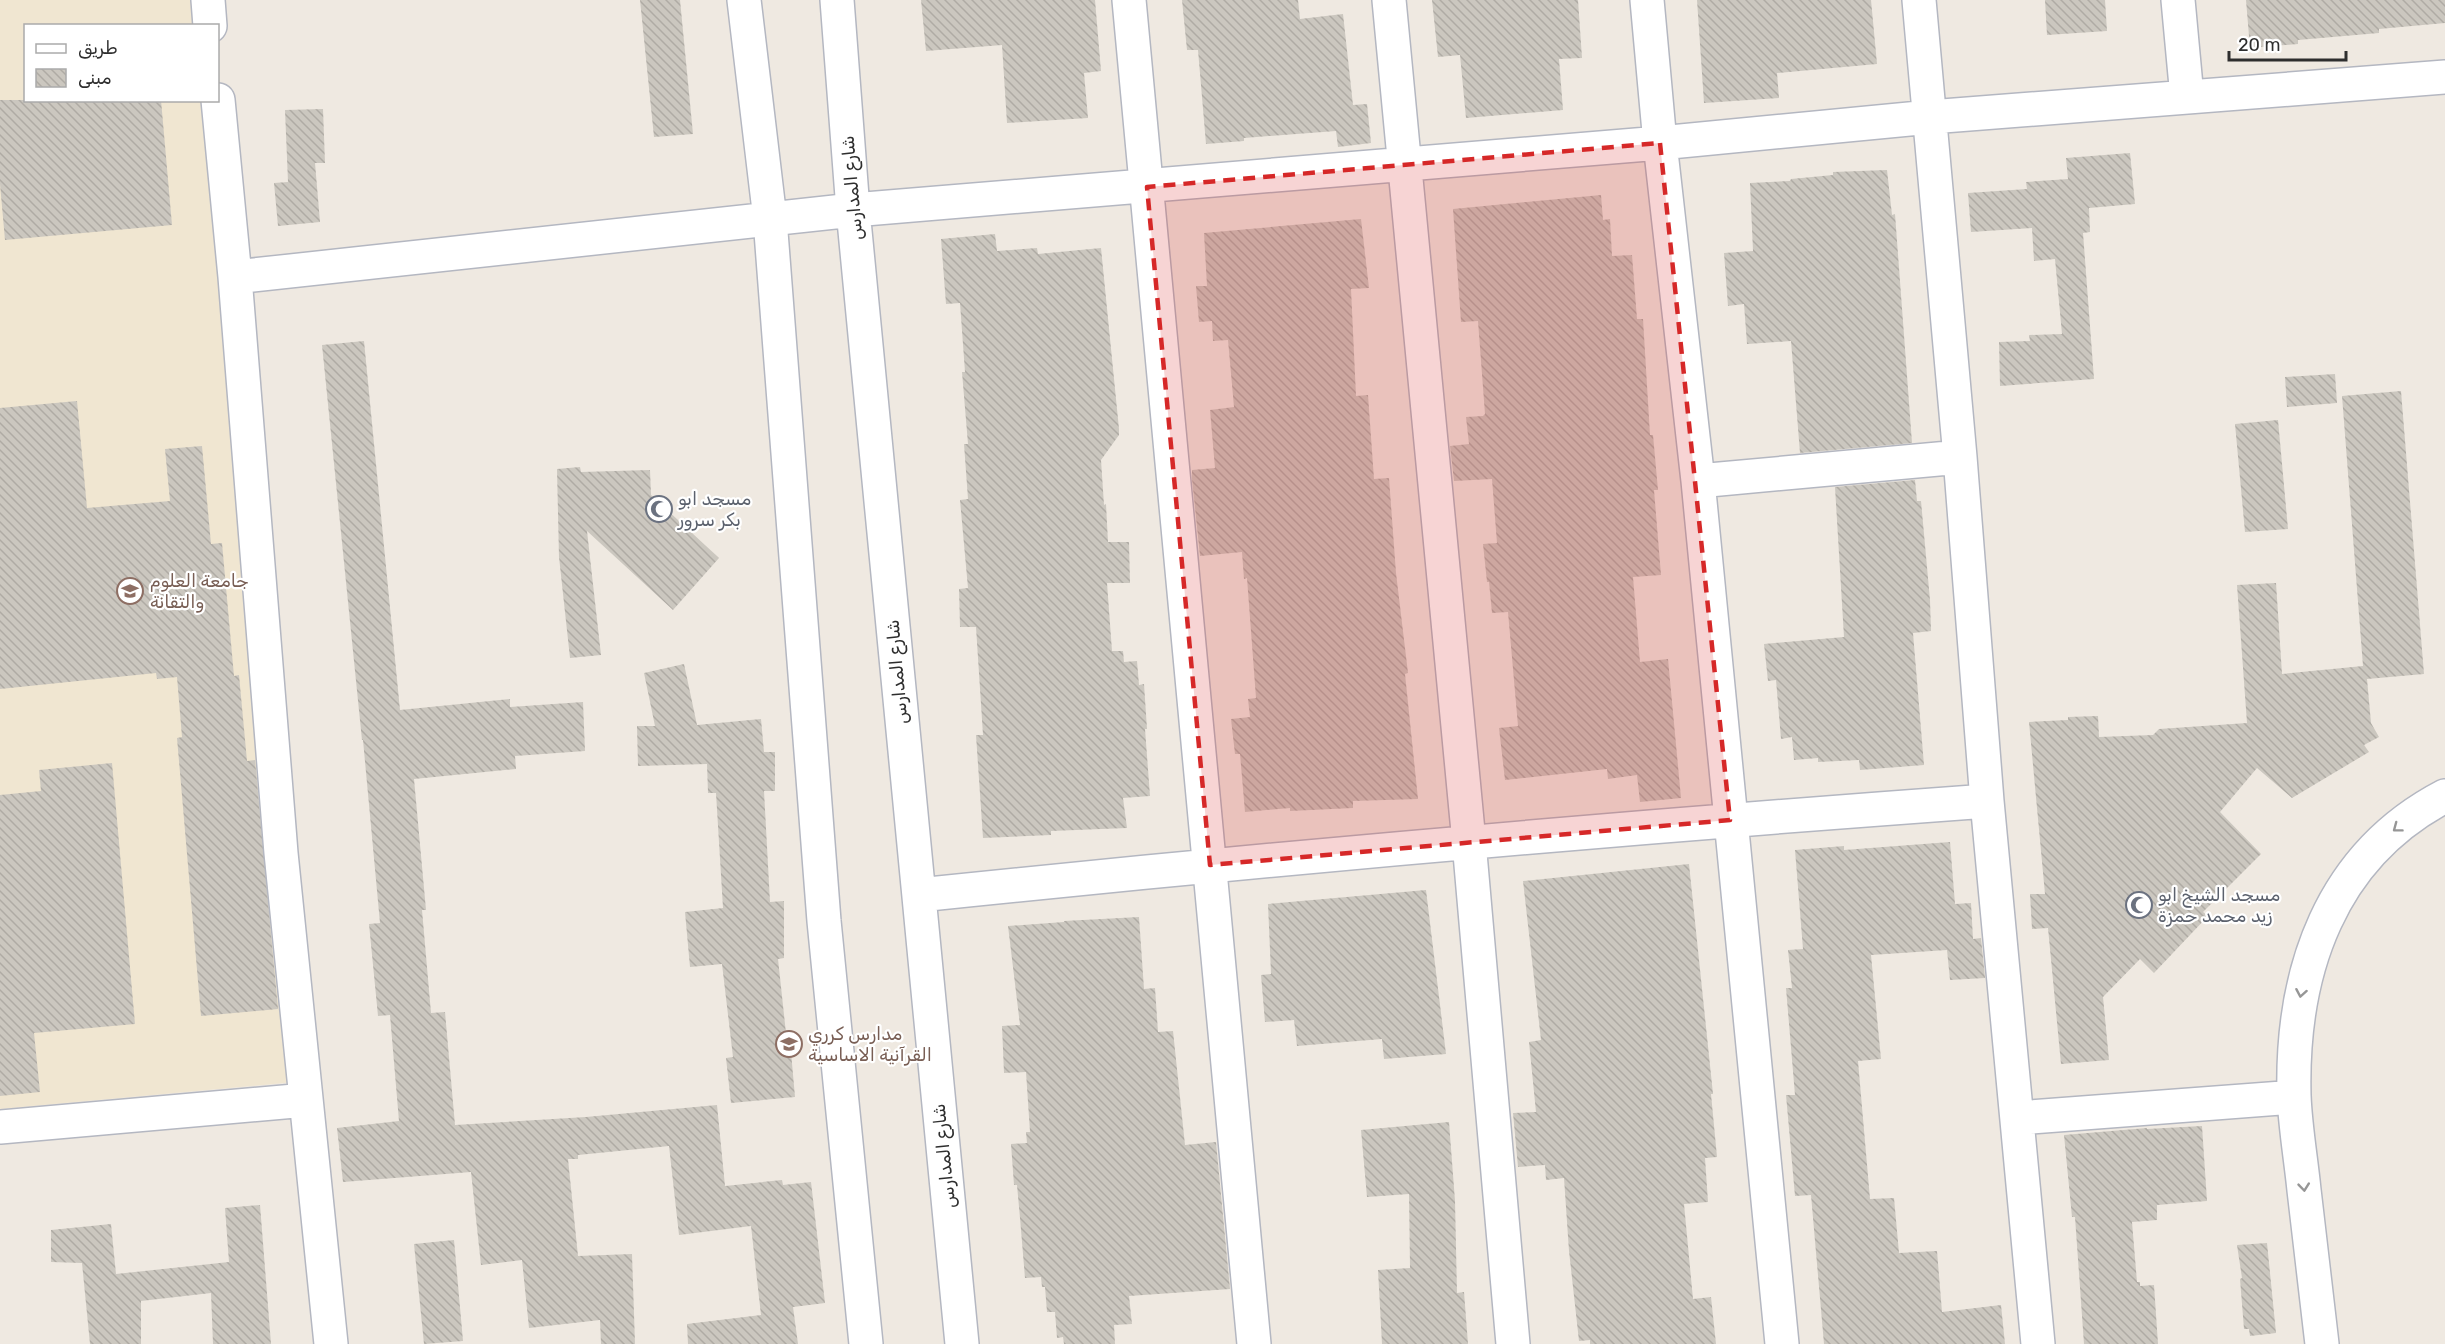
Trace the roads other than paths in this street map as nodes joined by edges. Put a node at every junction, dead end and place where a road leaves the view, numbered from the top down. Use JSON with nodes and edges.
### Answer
{"nodes":[{"id":1,"x":208,"y":0,"type":"edge"},
{"id":2,"x":744,"y":0,"type":"edge"},
{"id":3,"x":837,"y":0,"type":"edge"},
{"id":4,"x":1129,"y":0,"type":"edge"},
{"id":5,"x":1389,"y":0,"type":"edge"},
{"id":6,"x":1647,"y":0,"type":"edge"},
{"id":7,"x":1919,"y":0,"type":"edge"},
{"id":8,"x":2178,"y":0,"type":"edge"},
{"id":9,"x":210,"y":24,"type":"edge"},
{"id":10,"x":2445,"y":77,"type":"edge"},
{"id":11,"x":2187,"y":97,"type":"junction"},
{"id":12,"x":218,"y":102,"type":"edge"},
{"id":13,"x":1930,"y":117,"type":"junction"},
{"id":14,"x":1660,"y":143,"type":"junction"},
{"id":15,"x":1403,"y":164,"type":"junction"},
{"id":16,"x":1147,"y":187,"type":"junction"},
{"id":17,"x":853,"y":210,"type":"junction"},
{"id":18,"x":770,"y":219,"type":"junction"},
{"id":19,"x":235,"y":278,"type":"junction"},
{"id":20,"x":1960,"y":457,"type":"junction"},
{"id":21,"x":1698,"y":481,"type":"junction"},
{"id":22,"x":2445,"y":796,"type":"edge"},
{"id":23,"x":1987,"y":801,"type":"junction"},
{"id":24,"x":1730,"y":820,"type":"junction"},
{"id":25,"x":1469,"y":842,"type":"junction"},
{"id":26,"x":1210,"y":865,"type":"junction"},
{"id":27,"x":919,"y":895,"type":"junction"},
{"id":28,"x":2294,"y":1097,"type":"junction"},
{"id":29,"x":306,"y":1100,"type":"junction"},
{"id":30,"x":2017,"y":1118,"type":"junction"},
{"id":31,"x":0,"y":1127,"type":"edge"},
{"id":32,"x":331,"y":1344,"type":"edge"},
{"id":33,"x":866,"y":1344,"type":"edge"},
{"id":34,"x":962,"y":1344,"type":"edge"},
{"id":35,"x":1254,"y":1344,"type":"edge"},
{"id":36,"x":1513,"y":1344,"type":"edge"},
{"id":37,"x":1782,"y":1344,"type":"edge"},
{"id":38,"x":2038,"y":1344,"type":"edge"},
{"id":39,"x":2322,"y":1344,"type":"edge"}],
"edges":[{"from":1,"to":9,"type":"street"},
{"from":2,"to":18,"type":"street"},
{"from":3,"to":17,"type":"street","name":"شارع المدارس"},
{"from":4,"to":16,"type":"street"},
{"from":5,"to":15,"type":"street"},
{"from":6,"to":14,"type":"street"},
{"from":7,"to":13,"type":"street"},
{"from":8,"to":11,"type":"street"},
{"from":10,"to":11,"type":"street"},
{"from":11,"to":13,"type":"street"},
{"from":12,"to":19,"type":"street"},
{"from":13,"to":14,"type":"street"},
{"from":13,"to":20,"type":"street"},
{"from":14,"to":15,"type":"street"},
{"from":14,"to":21,"type":"street"},
{"from":15,"to":16,"type":"street"},
{"from":15,"to":25,"type":"street"},
{"from":16,"to":17,"type":"street"},
{"from":16,"to":26,"type":"street"},
{"from":17,"to":18,"type":"street"},
{"from":17,"to":27,"type":"street","name":"شارع المدارس"},
{"from":18,"to":19,"type":"street"},
{"from":18,"to":33,"type":"street"},
{"from":19,"to":29,"type":"street"},
{"from":20,"to":21,"type":"street"},
{"from":20,"to":23,"type":"street"},
{"from":21,"to":24,"type":"street"},
{"from":22,"to":28,"type":"street","one_way":true},
{"from":23,"to":24,"type":"street"},
{"from":23,"to":30,"type":"street"},
{"from":24,"to":25,"type":"street"},
{"from":24,"to":37,"type":"street"},
{"from":25,"to":26,"type":"street"},
{"from":25,"to":36,"type":"street"},
{"from":26,"to":27,"type":"street"},
{"from":26,"to":35,"type":"street"},
{"from":27,"to":34,"type":"street","name":"شارع المدارس"},
{"from":28,"to":30,"type":"street"},
{"from":28,"to":39,"type":"street","one_way":true},
{"from":29,"to":31,"type":"street"},
{"from":29,"to":32,"type":"street"},
{"from":30,"to":38,"type":"street"}]}
